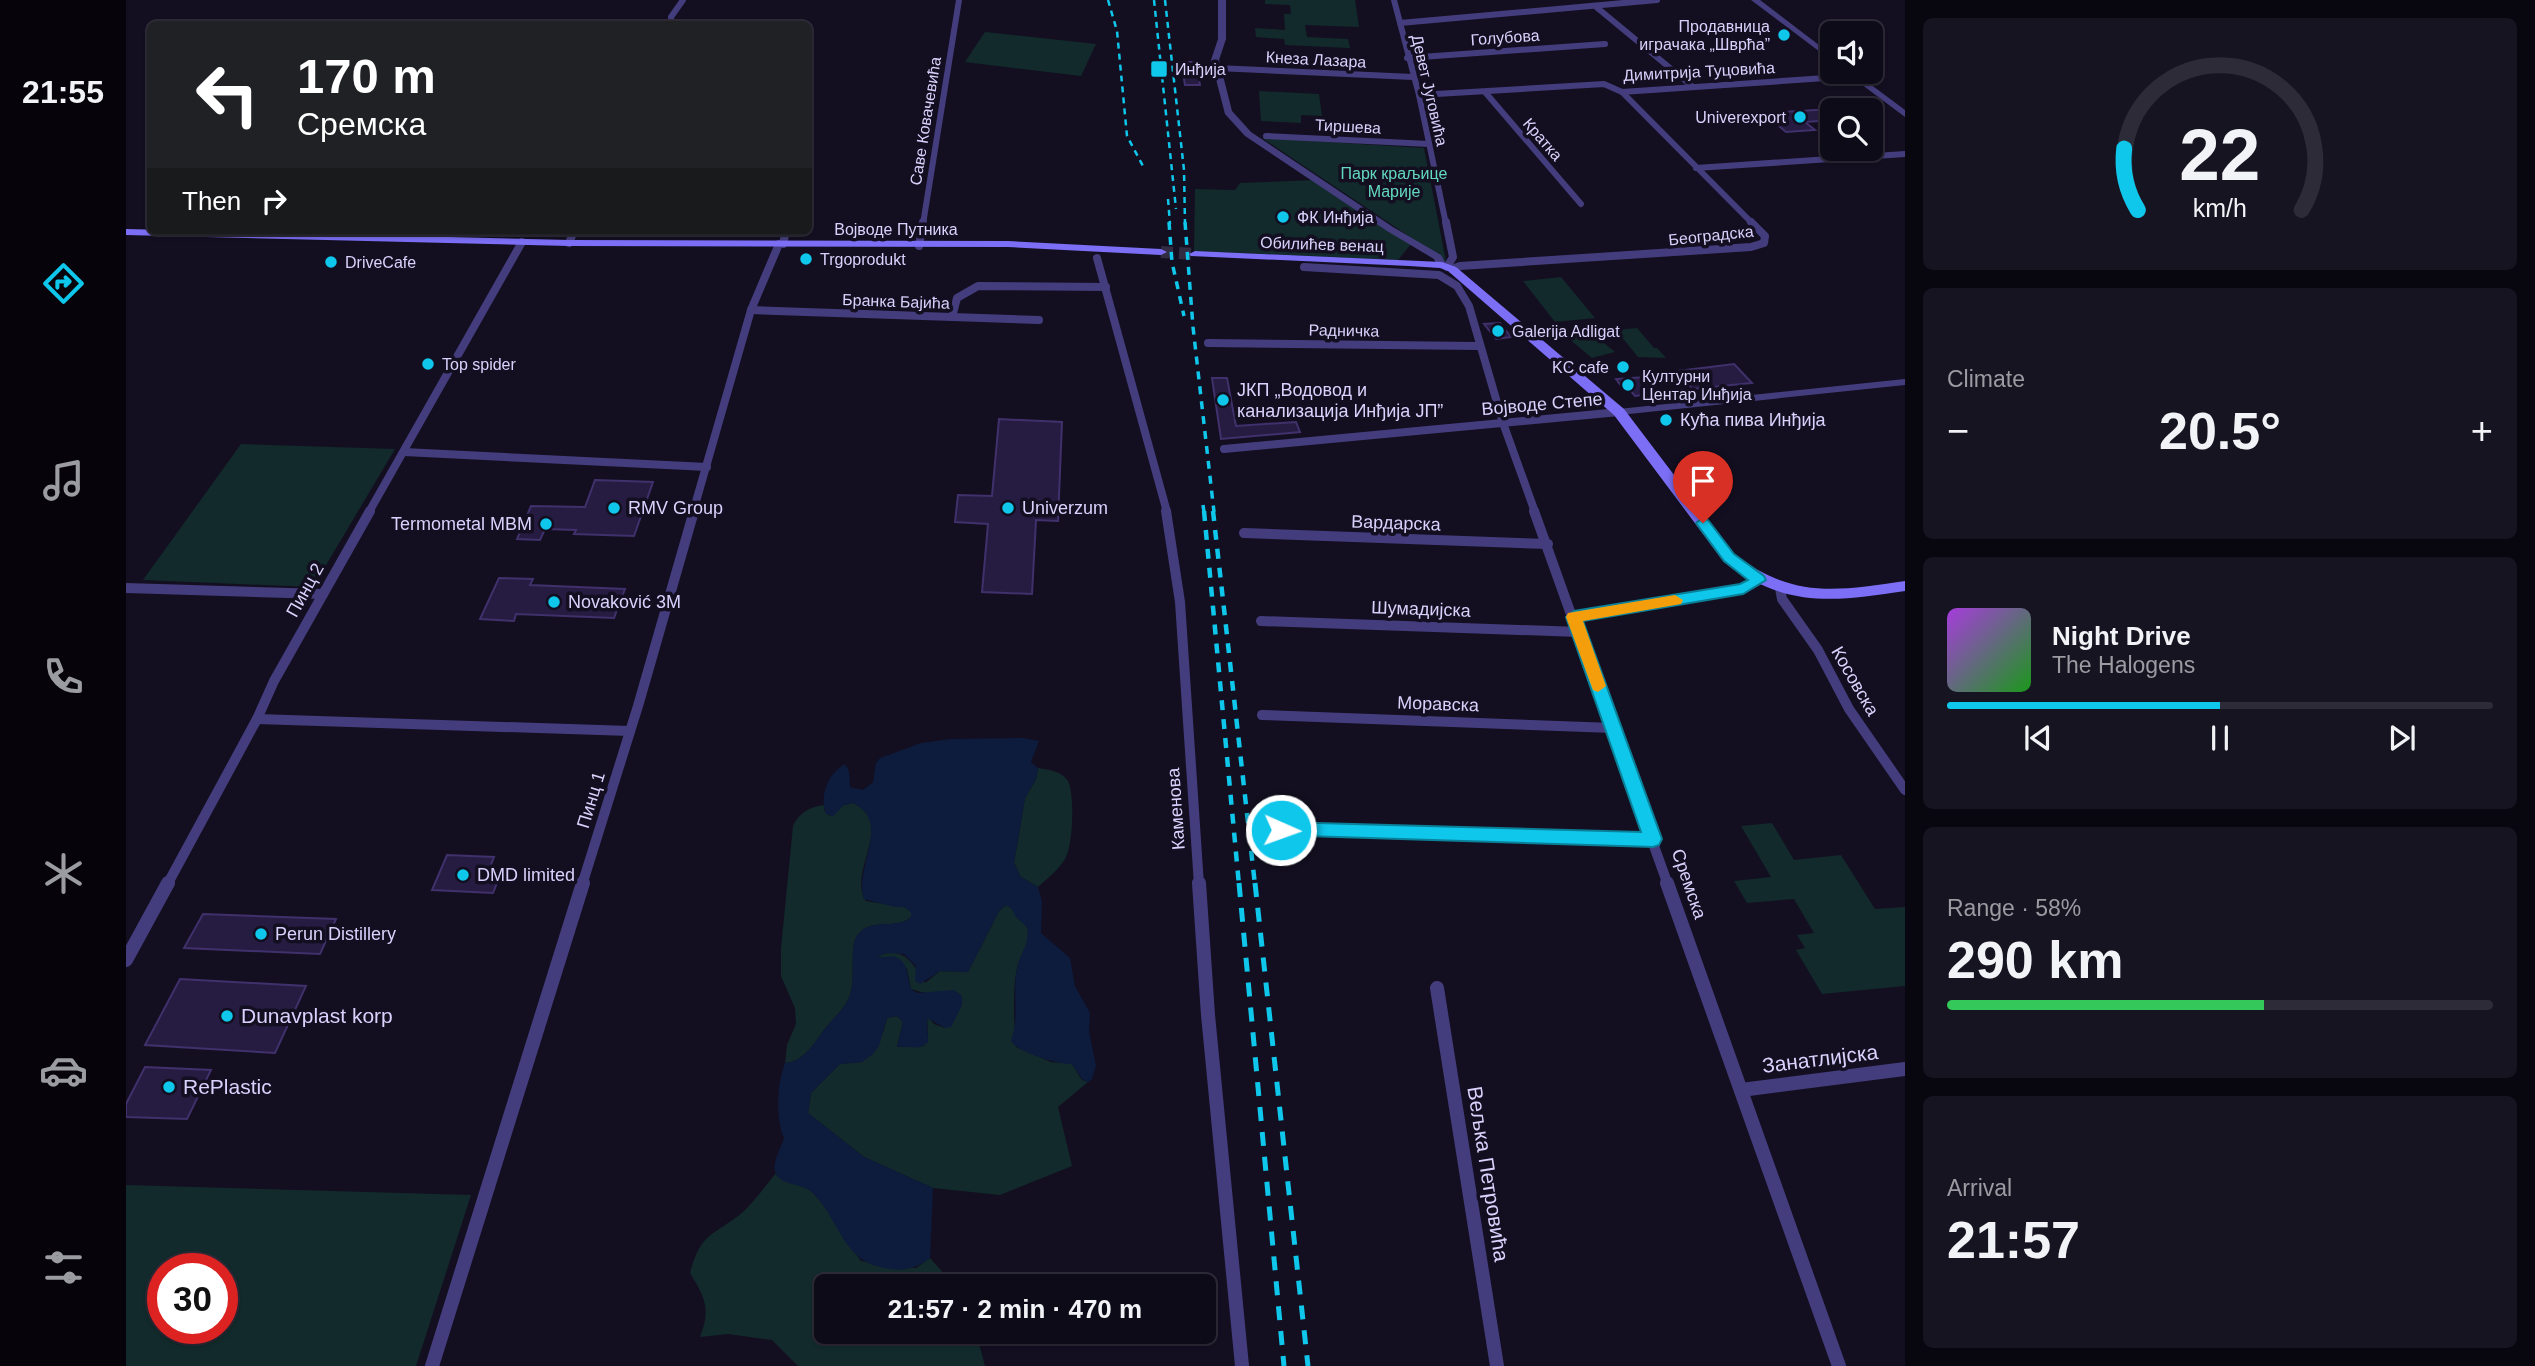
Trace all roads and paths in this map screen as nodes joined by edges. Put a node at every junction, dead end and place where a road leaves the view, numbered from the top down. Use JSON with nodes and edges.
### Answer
{"nodes":[{"id":1,"x":683,"y":0,"type":"edge"},
{"id":2,"x":958,"y":0,"type":"edge"},
{"id":3,"x":1222,"y":0,"type":"edge"},
{"id":4,"x":1394,"y":0,"type":"edge"},
{"id":5,"x":1550,"y":0,"type":"edge"},
{"id":6,"x":1657,"y":0,"type":"edge"},
{"id":7,"x":1755,"y":0,"type":"edge"},
{"id":8,"x":1609,"y":2,"type":"edge"},
{"id":9,"x":1595,"y":6,"type":"junction"},
{"id":10,"x":1560,"y":9,"type":"junction"},
{"id":11,"x":672,"y":21,"type":"edge"},
{"id":12,"x":1400,"y":23,"type":"junction"},
{"id":13,"x":1605,"y":44,"type":"dead end"},
{"id":14,"x":1820,"y":50,"type":"edge"},
{"id":15,"x":1407,"y":58,"type":"junction"},
{"id":16,"x":1217,"y":68,"type":"junction"},
{"id":17,"x":1413,"y":77,"type":"junction"},
{"id":18,"x":1820,"y":77,"type":"edge"},
{"id":19,"x":1865,"y":84,"type":"edge"},
{"id":20,"x":1693,"y":87,"type":"junction"},
{"id":21,"x":1485,"y":92,"type":"junction"},
{"id":22,"x":1622,"y":92,"type":"junction"},
{"id":23,"x":1419,"y":95,"type":"junction"},
{"id":24,"x":1905,"y":114,"type":"edge"},
{"id":25,"x":1266,"y":136,"type":"dead end"},
{"id":26,"x":1429,"y":144,"type":"junction"},
{"id":27,"x":1905,"y":154,"type":"edge"},
{"id":28,"x":1696,"y":168,"type":"junction"},
{"id":29,"x":1581,"y":204,"type":"dead end"},
{"id":30,"x":126,"y":232,"type":"edge"},
{"id":31,"x":147,"y":233,"type":"edge"},
{"id":32,"x":245,"y":235,"type":"edge"},
{"id":33,"x":572,"y":235,"type":"edge"},
{"id":34,"x":784,"y":235,"type":"edge"},
{"id":35,"x":522,"y":242,"type":"junction"},
{"id":36,"x":569,"y":243,"type":"junction"},
{"id":37,"x":781,"y":244,"type":"junction"},
{"id":38,"x":919,"y":246,"type":"junction"},
{"id":39,"x":1422,"y":247,"type":"junction"},
{"id":40,"x":1161,"y":252,"type":"tunnel mouth"},
{"id":41,"x":1195,"y":254,"type":"tunnel mouth"},
{"id":42,"x":1097,"y":258,"type":"dead end"},
{"id":43,"x":1409,"y":263,"type":"junction"},
{"id":44,"x":1304,"y":267,"type":"dead end"},
{"id":45,"x":1447,"y":267,"type":"junction"},
{"id":46,"x":1106,"y":287,"type":"junction"},
{"id":47,"x":1492,"y":302,"type":"junction"},
{"id":48,"x":1469,"y":306,"type":"junction"},
{"id":49,"x":751,"y":310,"type":"junction"},
{"id":50,"x":952,"y":317,"type":"junction"},
{"id":51,"x":1039,"y":320,"type":"dead end"},
{"id":52,"x":1209,"y":342,"type":"dead end"},
{"id":53,"x":1479,"y":346,"type":"junction"},
{"id":54,"x":1905,"y":382,"type":"edge"},
{"id":55,"x":1619,"y":412,"type":"junction"},
{"id":56,"x":1503,"y":423,"type":"junction"},
{"id":57,"x":1224,"y":449,"type":"dead end"},
{"id":58,"x":404,"y":452,"type":"junction"},
{"id":59,"x":707,"y":467,"type":"junction"},
{"id":60,"x":1244,"y":533,"type":"dead end"},
{"id":61,"x":1548,"y":544,"type":"junction"},
{"id":62,"x":1759,"y":580,"type":"junction"},
{"id":63,"x":1905,"y":586,"type":"edge"},
{"id":64,"x":126,"y":588,"type":"edge"},
{"id":65,"x":1780,"y":588,"type":"junction"},
{"id":66,"x":323,"y":594,"type":"junction"},
{"id":67,"x":1574,"y":617,"type":"junction"},
{"id":68,"x":1261,"y":621,"type":"dead end"},
{"id":69,"x":1580,"y":632,"type":"junction"},
{"id":70,"x":1262,"y":715,"type":"dead end"},
{"id":71,"x":257,"y":719,"type":"junction"},
{"id":72,"x":1613,"y":727,"type":"junction"},
{"id":73,"x":630,"y":730,"type":"junction"},
{"id":74,"x":1905,"y":790,"type":"edge"},
{"id":75,"x":1281,"y":830,"type":"dead end"},
{"id":76,"x":1653,"y":839,"type":"junction"},
{"id":77,"x":126,"y":960,"type":"edge"},
{"id":78,"x":1437,"y":988,"type":"dead end"},
{"id":79,"x":1905,"y":1069,"type":"edge"},
{"id":80,"x":1741,"y":1090,"type":"junction"},
{"id":81,"x":432,"y":1366,"type":"edge"},
{"id":82,"x":1242,"y":1366,"type":"edge"},
{"id":83,"x":1497,"y":1366,"type":"edge"},
{"id":84,"x":1839,"y":1366,"type":"edge"}],
"edges":[{"from":1,"to":11,"type":"street"},
{"from":2,"to":38,"type":"street","name":"Саве Ковачевића"},
{"from":3,"to":16,"type":"street"},
{"from":4,"to":12,"type":"street","name":"Девет Југовића"},
{"from":5,"to":10,"type":"street"},
{"from":6,"to":8,"type":"street"},
{"from":7,"to":14,"type":"street"},
{"from":8,"to":9,"type":"street"},
{"from":9,"to":10,"type":"street"},
{"from":9,"to":20,"type":"street"},
{"from":10,"to":12,"type":"street"},
{"from":12,"to":15,"type":"street","name":"Девет Југовића"},
{"from":13,"to":15,"type":"street","name":"Голубова"},
{"from":15,"to":17,"type":"street","name":"Девет Југовића"},
{"from":16,"to":17,"type":"street","name":"Кнеза Лазара"},
{"from":16,"to":39,"type":"street"},
{"from":17,"to":23,"type":"street","name":"Девет Југовића"},
{"from":18,"to":20,"type":"street","name":"Димитрија Туцовића"},
{"from":19,"to":24,"type":"street"},
{"from":20,"to":22,"type":"street","name":"Димитрија Туцовића"},
{"from":21,"to":22,"type":"street","name":"Димитрија Туцовића"},
{"from":21,"to":23,"type":"street","name":"Димитрија Туцовића"},
{"from":21,"to":29,"type":"street","name":"Кратка"},
{"from":22,"to":28,"type":"street","name":"Београдска"},
{"from":23,"to":26,"type":"street","name":"Девет Југовића"},
{"from":25,"to":26,"type":"street","name":"Тиршева"},
{"from":26,"to":45,"type":"street","name":"Девет Југовића"},
{"from":27,"to":28,"type":"street"},
{"from":28,"to":45,"type":"street","name":"Београдска"},
{"from":30,"to":31,"type":"main road","name":"Војводе Путника"},
{"from":32,"to":35,"type":"main road","name":"Војводе Путника"},
{"from":33,"to":36,"type":"street"},
{"from":34,"to":37,"type":"street","name":"Пинц 1"},
{"from":35,"to":36,"type":"main road","name":"Војводе Путника"},
{"from":35,"to":58,"type":"street","name":"Пинц 2"},
{"from":36,"to":37,"type":"main road","name":"Војводе Путника"},
{"from":37,"to":38,"type":"main road","name":"Војводе Путника"},
{"from":37,"to":49,"type":"street","name":"Пинц 1"},
{"from":38,"to":40,"type":"main road","name":"Војводе Путника"},
{"from":39,"to":43,"type":"main road"},
{"from":39,"to":45,"type":"street"},
{"from":41,"to":43,"type":"main road","name":"Обилићев венац"},
{"from":42,"to":46,"type":"street","name":"Каменова"},
{"from":43,"to":45,"type":"main road","name":"Обилићев венац"},
{"from":44,"to":48,"type":"street","name":"Сремска"},
{"from":45,"to":47,"type":"main road"},
{"from":46,"to":50,"type":"street"},
{"from":46,"to":82,"type":"street","name":"Каменова"},
{"from":47,"to":48,"type":"street"},
{"from":47,"to":55,"type":"main road"},
{"from":48,"to":53,"type":"street","name":"Сремска"},
{"from":49,"to":50,"type":"street","name":"Бранка Бајића"},
{"from":49,"to":59,"type":"street","name":"Пинц 1"},
{"from":50,"to":51,"type":"street","name":"Бранка Бајића"},
{"from":52,"to":53,"type":"street","name":"Радничка"},
{"from":53,"to":56,"type":"street","name":"Сремска"},
{"from":54,"to":55,"type":"street","name":"Војводе Степе"},
{"from":55,"to":56,"type":"street","name":"Војводе Степе"},
{"from":55,"to":62,"type":"main road"},
{"from":56,"to":57,"type":"street","name":"Војводе Степе"},
{"from":56,"to":61,"type":"street","name":"Сремска"},
{"from":58,"to":59,"type":"street"},
{"from":58,"to":66,"type":"street","name":"Пинц 2"},
{"from":59,"to":73,"type":"street","name":"Пинц 1"},
{"from":60,"to":61,"type":"street","name":"Вардарска"},
{"from":61,"to":67,"type":"street","name":"Сремска"},
{"from":62,"to":65,"type":"main road"},
{"from":62,"to":67,"type":"street"},
{"from":63,"to":65,"type":"main road"},
{"from":64,"to":66,"type":"street"},
{"from":65,"to":74,"type":"street","name":"Косовска"},
{"from":66,"to":71,"type":"street","name":"Пинц 2"},
{"from":67,"to":69,"type":"street","name":"Сремска"},
{"from":68,"to":69,"type":"street","name":"Шумадијска"},
{"from":69,"to":72,"type":"street","name":"Сремска"},
{"from":70,"to":72,"type":"street","name":"Моравска"},
{"from":71,"to":73,"type":"street"},
{"from":71,"to":77,"type":"street","name":"Пинц 2"},
{"from":72,"to":76,"type":"street","name":"Сремска"},
{"from":73,"to":81,"type":"street","name":"Пинц 1"},
{"from":75,"to":76,"type":"street"},
{"from":76,"to":80,"type":"street","name":"Сремска"},
{"from":78,"to":83,"type":"street","name":"Вељка Петровића"},
{"from":79,"to":80,"type":"street","name":"Занатлијска"},
{"from":80,"to":84,"type":"street","name":"Сремска"}]}
